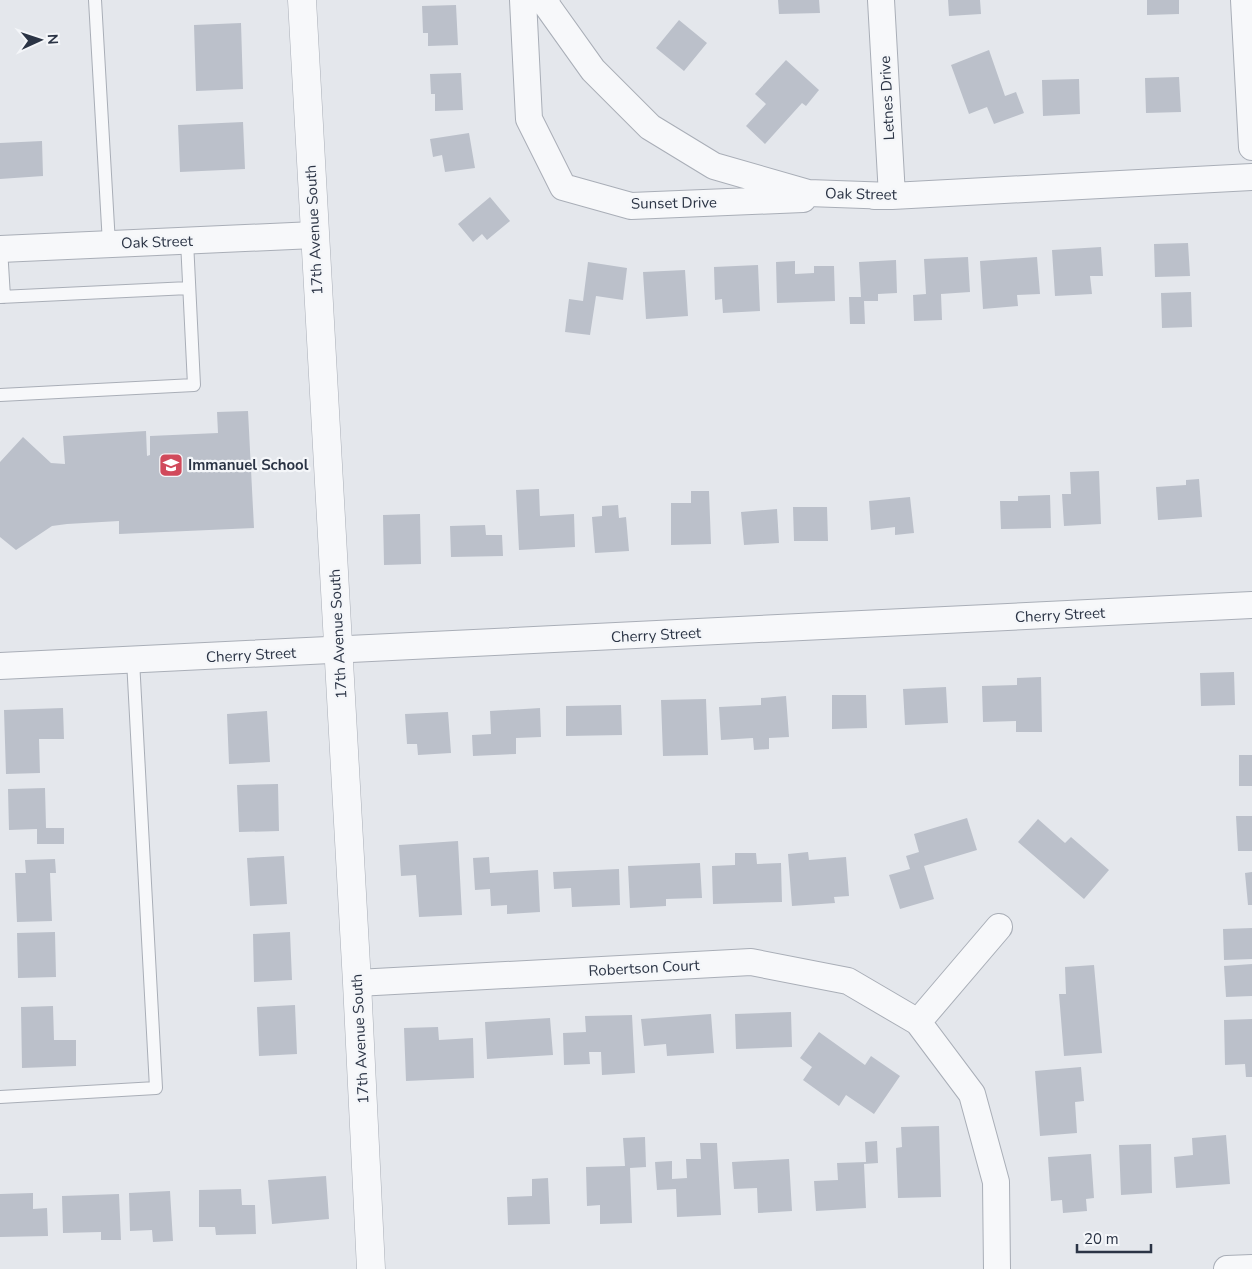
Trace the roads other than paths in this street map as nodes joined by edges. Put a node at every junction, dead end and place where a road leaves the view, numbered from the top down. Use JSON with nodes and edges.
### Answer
{"nodes":[{"id":1,"x":95,"y":0,"type":"edge"},
{"id":2,"x":302,"y":0,"type":"edge"},
{"id":3,"x":523,"y":0,"type":"edge"},
{"id":4,"x":546,"y":0,"type":"edge"},
{"id":5,"x":881,"y":0,"type":"edge"},
{"id":6,"x":1244,"y":0,"type":"edge"},
{"id":7,"x":1252,"y":147,"type":"edge"},
{"id":8,"x":1252,"y":177,"type":"edge"},
{"id":9,"x":892,"y":196,"type":"junction"},
{"id":10,"x":314,"y":235,"type":"junction"},
{"id":11,"x":187,"y":241,"type":"junction"},
{"id":12,"x":109,"y":244,"type":"junction"},
{"id":13,"x":1,"y":248,"type":"edge"},
{"id":14,"x":189,"y":288,"type":"junction"},
{"id":15,"x":2,"y":297,"type":"edge"},
{"id":16,"x":0,"y":395,"type":"edge"},
{"id":17,"x":1252,"y":605,"type":"edge"},
{"id":18,"x":339,"y":650,"type":"junction"},
{"id":19,"x":133,"y":660,"type":"junction"},
{"id":20,"x":0,"y":666,"type":"edge"},
{"id":21,"x":999,"y":927,"type":"dead end"},
{"id":22,"x":358,"y":983,"type":"junction"},
{"id":23,"x":918,"y":1022,"type":"junction"},
{"id":24,"x":0,"y":1097,"type":"edge"},
{"id":25,"x":1252,"y":1268,"type":"edge"},
{"id":26,"x":371,"y":1269,"type":"edge"},
{"id":27,"x":997,"y":1269,"type":"edge"},
{"id":28,"x":1227,"y":1269,"type":"edge"}],
"edges":[{"from":1,"to":12,"type":"lane"},
{"from":2,"to":10,"type":"street","name":"17th Avenue South"},
{"from":3,"to":9,"type":"street","name":"Sunset Drive"},
{"from":4,"to":9,"type":"street","name":"Oak Street"},
{"from":5,"to":9,"type":"street","name":"Letnes Drive"},
{"from":6,"to":7,"type":"street"},
{"from":8,"to":9,"type":"street","name":"Oak Street"},
{"from":10,"to":11,"type":"street","name":"Oak Street"},
{"from":10,"to":18,"type":"street","name":"17th Avenue South"},
{"from":11,"to":12,"type":"street","name":"Oak Street"},
{"from":11,"to":14,"type":"lane"},
{"from":12,"to":13,"type":"street","name":"Oak Street"},
{"from":13,"to":15,"type":"lane"},
{"from":14,"to":15,"type":"lane"},
{"from":14,"to":16,"type":"lane"},
{"from":17,"to":18,"type":"street","name":"Cherry Street"},
{"from":18,"to":19,"type":"street","name":"Cherry Street"},
{"from":18,"to":22,"type":"street","name":"17th Avenue South"},
{"from":19,"to":20,"type":"street","name":"Cherry Street"},
{"from":19,"to":24,"type":"lane"},
{"from":21,"to":23,"type":"street"},
{"from":22,"to":23,"type":"street","name":"Robertson Court"},
{"from":22,"to":26,"type":"street","name":"17th Avenue South"},
{"from":23,"to":27,"type":"street","name":"Robertson Court"},
{"from":25,"to":28,"type":"street"}]}
